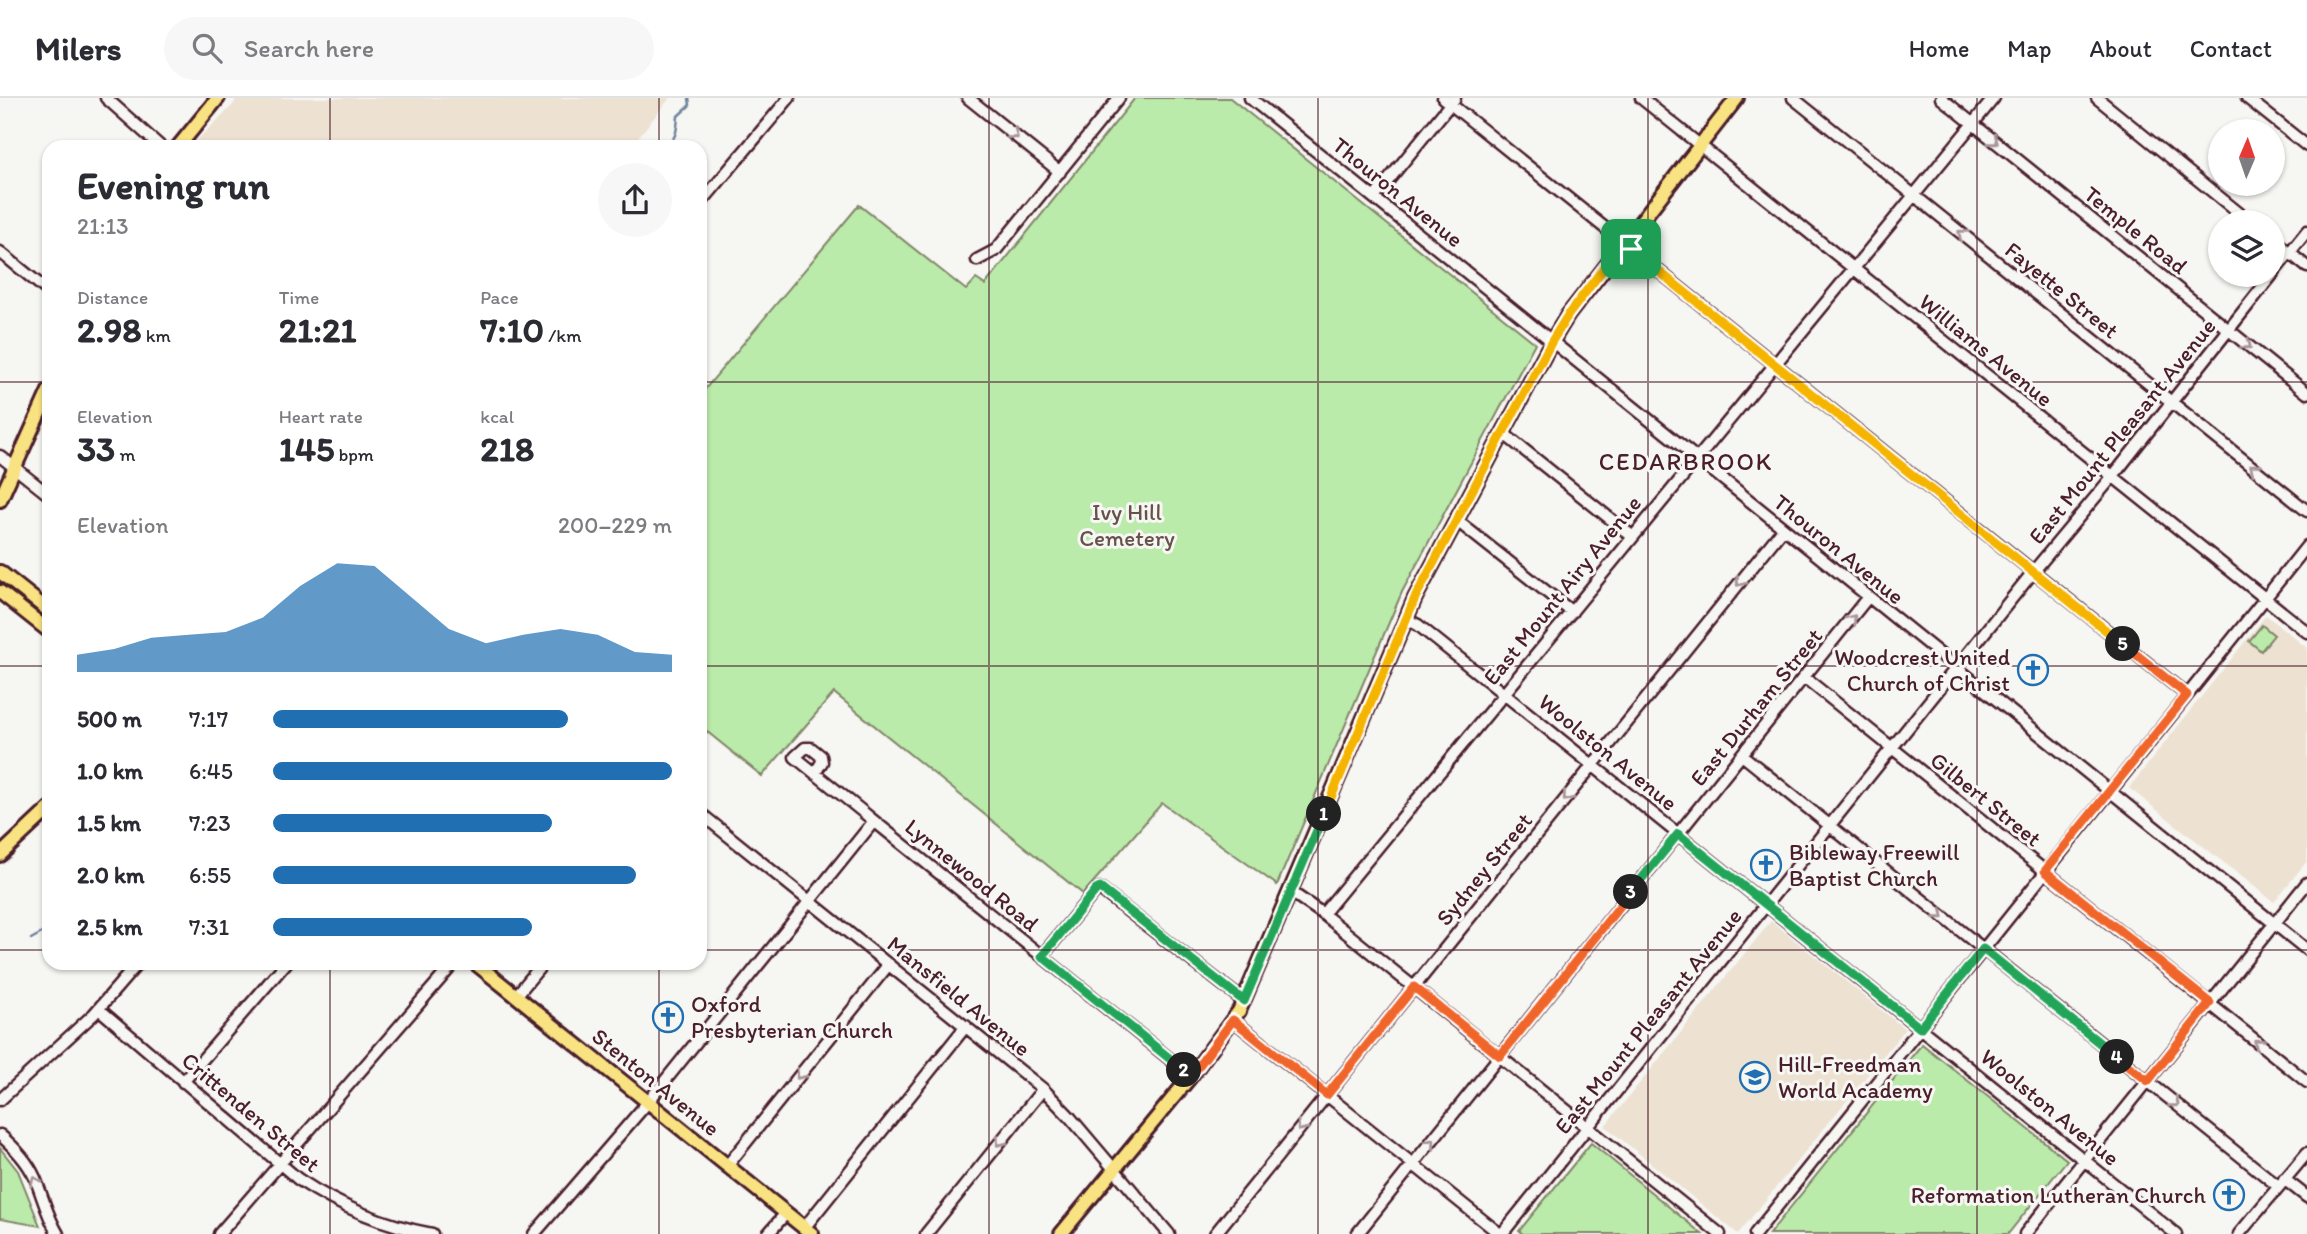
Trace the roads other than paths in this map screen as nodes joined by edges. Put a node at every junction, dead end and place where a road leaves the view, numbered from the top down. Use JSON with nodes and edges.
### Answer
{"nodes":[{"id":1,"x":106,"y":98,"type":"edge"},
{"id":2,"x":218,"y":98,"type":"edge"},
{"id":3,"x":789,"y":98,"type":"edge"},
{"id":4,"x":968,"y":98,"type":"edge"},
{"id":5,"x":1250,"y":98,"type":"edge"},
{"id":6,"x":1642,"y":98,"type":"edge"},
{"id":7,"x":1737,"y":98,"type":"edge"},
{"id":8,"x":1793,"y":98,"type":"edge"},
{"id":9,"x":1941,"y":98,"type":"edge"},
{"id":10,"x":1994,"y":98,"type":"edge"},
{"id":11,"x":2097,"y":98,"type":"edge"},
{"id":12,"x":2247,"y":98,"type":"edge"},
{"id":13,"x":1117,"y":99,"type":"edge"},
{"id":14,"x":1449,"y":100,"type":"edge"},
{"id":15,"x":1972,"y":124,"type":"junction"},
{"id":16,"x":153,"y":140,"type":"edge"},
{"id":17,"x":184,"y":140,"type":"edge"},
{"id":18,"x":1700,"y":145,"type":"junction"},
{"id":19,"x":2307,"y":146,"type":"edge"},
{"id":20,"x":1060,"y":172,"type":"junction"},
{"id":21,"x":1914,"y":195,"type":"junction"},
{"id":22,"x":707,"y":196,"type":"edge"},
{"id":23,"x":1374,"y":198,"type":"junction"},
{"id":24,"x":2235,"y":210,"type":"edge"},
{"id":25,"x":2307,"y":231,"type":"edge"},
{"id":26,"x":1623,"y":243,"type":"junction"},
{"id":27,"x":2285,"y":248,"type":"edge"},
{"id":28,"x":0,"y":252,"type":"edge"},
{"id":29,"x":2290,"y":252,"type":"junction"},
{"id":30,"x":2285,"y":258,"type":"edge"},
{"id":31,"x":977,"y":260,"type":"dead end"},
{"id":32,"x":2307,"y":267,"type":"edge"},
{"id":33,"x":1854,"y":269,"type":"junction"},
{"id":34,"x":42,"y":286,"type":"edge"},
{"id":35,"x":2262,"y":287,"type":"edge"},
{"id":36,"x":2228,"y":329,"type":"junction"},
{"id":37,"x":1552,"y":341,"type":"junction"},
{"id":38,"x":1774,"y":365,"type":"junction"},
{"id":39,"x":2307,"y":393,"type":"edge"},
{"id":40,"x":2171,"y":401,"type":"junction"},
{"id":41,"x":42,"y":407,"type":"edge"},
{"id":42,"x":1503,"y":433,"type":"junction"},
{"id":43,"x":0,"y":456,"type":"edge"},
{"id":44,"x":1697,"y":459,"type":"junction"},
{"id":45,"x":15,"y":468,"type":"junction"},
{"id":46,"x":2113,"y":476,"type":"junction"},
{"id":47,"x":42,"y":489,"type":"edge"},
{"id":48,"x":0,"y":500,"type":"edge"},
{"id":49,"x":2307,"y":511,"type":"edge"},
{"id":50,"x":1456,"y":520,"type":"junction"},
{"id":51,"x":1783,"y":529,"type":"junction"},
{"id":52,"x":1633,"y":537,"type":"junction"},
{"id":53,"x":2307,"y":546,"type":"edge"},
{"id":54,"x":0,"y":572,"type":"edge"},
{"id":55,"x":2033,"y":572,"type":"junction"},
{"id":56,"x":0,"y":592,"type":"edge"},
{"id":57,"x":1868,"y":597,"type":"junction"},
{"id":58,"x":2265,"y":598,"type":"junction"},
{"id":59,"x":42,"y":605,"type":"edge"},
{"id":60,"x":1572,"y":612,"type":"junction"},
{"id":61,"x":1406,"y":619,"type":"junction"},
{"id":62,"x":42,"y":625,"type":"edge"},
{"id":63,"x":2307,"y":632,"type":"edge"},
{"id":64,"x":1956,"y":668,"type":"junction"},
{"id":65,"x":1804,"y":677,"type":"junction"},
{"id":66,"x":1504,"y":694,"type":"junction"},
{"id":67,"x":2187,"y":695,"type":"junction"},
{"id":68,"x":1892,"y":748,"type":"junction"},
{"id":69,"x":1742,"y":755,"type":"junction"},
{"id":70,"x":1592,"y":765,"type":"junction"},
{"id":71,"x":815,"y":773,"type":"junction"},
{"id":72,"x":2110,"y":791,"type":"junction"},
{"id":73,"x":42,"y":816,"type":"edge"},
{"id":74,"x":707,"y":819,"type":"edge"},
{"id":75,"x":874,"y":821,"type":"junction"},
{"id":76,"x":1830,"y":826,"type":"junction"},
{"id":77,"x":1678,"y":834,"type":"junction"},
{"id":78,"x":0,"y":855,"type":"edge"},
{"id":79,"x":2045,"y":871,"type":"junction"},
{"id":80,"x":2307,"y":883,"type":"edge"},
{"id":81,"x":1291,"y":891,"type":"junction"},
{"id":82,"x":810,"y":901,"type":"junction"},
{"id":83,"x":1766,"y":905,"type":"junction"},
{"id":84,"x":1323,"y":914,"type":"junction"},
{"id":85,"x":2274,"y":923,"type":"junction"},
{"id":86,"x":1983,"y":949,"type":"junction"},
{"id":87,"x":2307,"y":950,"type":"edge"},
{"id":88,"x":1042,"y":956,"type":"junction"},
{"id":89,"x":889,"y":964,"type":"junction"},
{"id":90,"x":132,"y":970,"type":"edge"},
{"id":91,"x":280,"y":970,"type":"edge"},
{"id":92,"x":448,"y":970,"type":"edge"},
{"id":93,"x":484,"y":970,"type":"edge"},
{"id":94,"x":537,"y":970,"type":"edge"},
{"id":95,"x":1414,"y":987,"type":"junction"},
{"id":96,"x":516,"y":996,"type":"junction"},
{"id":97,"x":1244,"y":1001,"type":"junction"},
{"id":98,"x":2210,"y":1003,"type":"junction"},
{"id":99,"x":99,"y":1009,"type":"junction"},
{"id":100,"x":1233,"y":1020,"type":"junction"},
{"id":101,"x":966,"y":1026,"type":"junction"},
{"id":102,"x":1920,"y":1028,"type":"junction"},
{"id":103,"x":1500,"y":1056,"type":"junction"},
{"id":104,"x":1191,"y":1076,"type":"junction"},
{"id":105,"x":2148,"y":1081,"type":"junction"},
{"id":106,"x":184,"y":1082,"type":"junction"},
{"id":107,"x":2307,"y":1082,"type":"edge"},
{"id":108,"x":1043,"y":1089,"type":"junction"},
{"id":109,"x":1327,"y":1095,"type":"junction"},
{"id":110,"x":0,"y":1100,"type":"edge"},
{"id":111,"x":648,"y":1102,"type":"junction"},
{"id":112,"x":1587,"y":1127,"type":"junction"},
{"id":113,"x":0,"y":1135,"type":"edge"},
{"id":114,"x":2307,"y":1153,"type":"edge"},
{"id":115,"x":2084,"y":1160,"type":"junction"},
{"id":116,"x":1413,"y":1164,"type":"junction"},
{"id":117,"x":279,"y":1165,"type":"junction"},
{"id":118,"x":727,"y":1166,"type":"junction"},
{"id":119,"x":1114,"y":1171,"type":"junction"},
{"id":120,"x":2281,"y":1183,"type":"junction"},
{"id":121,"x":2307,"y":1197,"type":"edge"},
{"id":122,"x":786,"y":1213,"type":"junction"},
{"id":123,"x":808,"y":1231,"type":"edge"},
{"id":124,"x":58,"y":1234,"type":"edge"},
{"id":125,"x":219,"y":1234,"type":"edge"},
{"id":126,"x":432,"y":1234,"type":"edge"},
{"id":127,"x":534,"y":1234,"type":"edge"},
{"id":128,"x":768,"y":1234,"type":"edge"},
{"id":129,"x":926,"y":1234,"type":"edge"},
{"id":130,"x":1061,"y":1234,"type":"edge"},
{"id":131,"x":1169,"y":1234,"type":"edge"},
{"id":132,"x":1215,"y":1234,"type":"edge"},
{"id":133,"x":1357,"y":1234,"type":"edge"},
{"id":134,"x":1501,"y":1234,"type":"edge"},
{"id":135,"x":1720,"y":1234,"type":"edge"},
{"id":136,"x":1755,"y":1234,"type":"edge"},
{"id":137,"x":2025,"y":1234,"type":"edge"},
{"id":138,"x":2176,"y":1234,"type":"edge"},
{"id":139,"x":2239,"y":1234,"type":"edge"}],
"edges":[{"from":1,"to":16,"type":"street"},
{"from":2,"to":17,"type":"main road"},
{"from":3,"to":22,"type":"street"},
{"from":4,"to":20,"type":"street","one_way":true},
{"from":5,"to":23,"type":"street","name":"Thouron Avenue"},
{"from":6,"to":18,"type":"street","name":"Williams Avenue"},
{"from":7,"to":18,"type":"main road"},
{"from":8,"to":21,"type":"street","name":"Fayette Street"},
{"from":9,"to":15,"type":"street","name":"Temple Road"},
{"from":10,"to":15,"type":"street","name":"East Mount Airy Avenue"},
{"from":11,"to":24,"type":"street"},
{"from":12,"to":19,"type":"street"},
{"from":13,"to":20,"type":"street"},
{"from":14,"to":23,"type":"street"},
{"from":14,"to":26,"type":"street"},
{"from":15,"to":21,"type":"street","name":"East Mount Airy Avenue"},
{"from":15,"to":36,"type":"street","name":"Temple Road","one_way":true},
{"from":18,"to":26,"type":"main road"},
{"from":18,"to":33,"type":"street","name":"Williams Avenue"},
{"from":20,"to":31,"type":"street"},
{"from":21,"to":33,"type":"street","name":"East Mount Airy Avenue"},
{"from":40,"to":21,"type":"street","name":"Fayette Street","one_way":true},
{"from":23,"to":37,"type":"street","name":"Thouron Avenue"},
{"from":25,"to":29,"type":"street","name":"East Mount Pleasant Avenue"},
{"from":26,"to":37,"type":"main road"},
{"from":26,"to":38,"type":"street"},
{"from":27,"to":29,"type":"street"},
{"from":28,"to":34,"type":"street"},
{"from":29,"to":30,"type":"street","name":"East Mount Pleasant Avenue"},
{"from":29,"to":32,"type":"street"},
{"from":33,"to":38,"type":"street","name":"East Mount Airy Avenue"},
{"from":33,"to":46,"type":"street","name":"Williams Avenue"},
{"from":35,"to":36,"type":"street","name":"East Mount Pleasant Avenue"},
{"from":36,"to":39,"type":"street","name":"Temple Road","one_way":true},
{"from":36,"to":40,"type":"street","name":"East Mount Pleasant Avenue"},
{"from":37,"to":42,"type":"main road"},
{"from":37,"to":44,"type":"street","name":"Thouron Avenue"},
{"from":38,"to":44,"type":"street","name":"East Mount Airy Avenue"},
{"from":38,"to":55,"type":"street"},
{"from":40,"to":46,"type":"street","name":"East Mount Pleasant Avenue"},
{"from":49,"to":40,"type":"street","name":"Fayette Street","one_way":true},
{"from":41,"to":45,"type":"main road"},
{"from":42,"to":50,"type":"main road"},
{"from":42,"to":52,"type":"street"},
{"from":43,"to":45,"type":"street"},
{"from":44,"to":51,"type":"street","name":"Thouron Avenue"},
{"from":44,"to":52,"type":"street","name":"East Mount Airy Avenue"},
{"from":45,"to":47,"type":"street"},
{"from":45,"to":48,"type":"main road"},
{"from":46,"to":55,"type":"street","name":"East Mount Pleasant Avenue"},
{"from":46,"to":58,"type":"street","name":"Williams Avenue"},
{"from":50,"to":60,"type":"street"},
{"from":50,"to":61,"type":"main road"},
{"from":51,"to":57,"type":"street","name":"Thouron Avenue"},
{"from":51,"to":70,"type":"street","name":"Sydney Street","one_way":true},
{"from":52,"to":60,"type":"street","name":"East Mount Airy Avenue"},
{"from":53,"to":58,"type":"street"},
{"from":54,"to":59,"type":"main road"},
{"from":55,"to":64,"type":"street","name":"East Mount Pleasant Avenue"},
{"from":55,"to":67,"type":"street"},
{"from":56,"to":62,"type":"main road"},
{"from":57,"to":64,"type":"street","name":"Thouron Avenue"},
{"from":65,"to":57,"type":"street","name":"East Durham Street","one_way":true},
{"from":58,"to":63,"type":"street","name":"Williams Avenue"},
{"from":58,"to":67,"type":"street"},
{"from":60,"to":66,"type":"street","name":"East Mount Airy Avenue"},
{"from":61,"to":66,"type":"street","name":"Woolston Avenue"},
{"from":61,"to":81,"type":"main road"},
{"from":64,"to":68,"type":"street","name":"East Mount Pleasant Avenue"},
{"from":64,"to":72,"type":"street","name":"Thouron Avenue"},
{"from":65,"to":68,"type":"street","name":"Gilbert Street"},
{"from":65,"to":69,"type":"street","name":"East Durham Street"},
{"from":66,"to":70,"type":"street","name":"Woolston Avenue"},
{"from":66,"to":84,"type":"street","name":"East Mount Airy Avenue"},
{"from":67,"to":72,"type":"street"},
{"from":68,"to":76,"type":"street","name":"East Mount Pleasant Avenue"},
{"from":68,"to":79,"type":"street","name":"Gilbert Street"},
{"from":69,"to":76,"type":"street"},
{"from":69,"to":77,"type":"street","name":"East Durham Street"},
{"from":70,"to":77,"type":"street","name":"Woolston Avenue"},
{"from":70,"to":95,"type":"street","name":"Sydney Street","one_way":true},
{"from":71,"to":71,"type":"street","name":"Lynnewood Road"},
{"from":71,"to":75,"type":"street","name":"Lynnewood Road"},
{"from":72,"to":79,"type":"street"},
{"from":72,"to":85,"type":"street","name":"Thouron Avenue"},
{"from":73,"to":78,"type":"main road"},
{"from":74,"to":82,"type":"street","name":"Mansfield Avenue"},
{"from":75,"to":82,"type":"street"},
{"from":75,"to":88,"type":"street","name":"Lynnewood Road"},
{"from":76,"to":83,"type":"street","name":"East Mount Pleasant Avenue"},
{"from":76,"to":86,"type":"street","one_way":true},
{"from":77,"to":83,"type":"street","name":"Woolston Avenue"},
{"from":77,"to":103,"type":"street","name":"East Durham Street"},
{"from":79,"to":86,"type":"street"},
{"from":79,"to":98,"type":"street","name":"Gilbert Street"},
{"from":80,"to":85,"type":"street"},
{"from":81,"to":84,"type":"street"},
{"from":81,"to":97,"type":"main road"},
{"from":82,"to":89,"type":"street","name":"Mansfield Avenue"},
{"from":82,"to":111,"type":"street"},
{"from":83,"to":102,"type":"street","name":"Woolston Avenue"},
{"from":83,"to":112,"type":"street","name":"East Mount Pleasant Avenue"},
{"from":84,"to":95,"type":"street"},
{"from":85,"to":87,"type":"street","name":"Thouron Avenue"},
{"from":85,"to":98,"type":"street"},
{"from":86,"to":102,"type":"street"},
{"from":86,"to":105,"type":"street"},
{"from":88,"to":97,"type":"street"},
{"from":88,"to":104,"type":"street","name":"Lynnewood Road"},
{"from":89,"to":101,"type":"street","name":"Mansfield Avenue"},
{"from":89,"to":118,"type":"street","one_way":true},
{"from":90,"to":99,"type":"street"},
{"from":91,"to":106,"type":"street"},
{"from":92,"to":117,"type":"street"},
{"from":93,"to":96,"type":"main road","name":"Stenton Avenue"},
{"from":94,"to":96,"type":"street"},
{"from":95,"to":103,"type":"street"},
{"from":95,"to":109,"type":"street","name":"Sydney Street"},
{"from":96,"to":111,"type":"main road","name":"Stenton Avenue"},
{"from":97,"to":100,"type":"main road"},
{"from":98,"to":105,"type":"street"},
{"from":107,"to":98,"type":"street","name":"Gilbert Street","one_way":true},
{"from":99,"to":106,"type":"street","name":"Crittenden Street"},
{"from":99,"to":110,"type":"street"},
{"from":100,"to":104,"type":"main road"},
{"from":100,"to":109,"type":"street"},
{"from":101,"to":108,"type":"street","name":"Mansfield Avenue"},
{"from":101,"to":123,"type":"street"},
{"from":102,"to":115,"type":"street","name":"Woolston Avenue"},
{"from":102,"to":136,"type":"street"},
{"from":103,"to":112,"type":"street"},
{"from":116,"to":103,"type":"street","name":"East Durham Street","one_way":true},
{"from":104,"to":119,"type":"main road"},
{"from":105,"to":115,"type":"street"},
{"from":105,"to":120,"type":"street","one_way":true},
{"from":106,"to":117,"type":"street","name":"Crittenden Street"},
{"from":108,"to":119,"type":"street","name":"Mansfield Avenue"},
{"from":108,"to":129,"type":"street","one_way":true},
{"from":109,"to":116,"type":"street"},
{"from":109,"to":132,"type":"street","name":"Sydney Street","one_way":true},
{"from":111,"to":118,"type":"main road","name":"Stenton Avenue"},
{"from":111,"to":127,"type":"street"},
{"from":112,"to":134,"type":"street","name":"East Mount Pleasant Avenue"},
{"from":112,"to":135,"type":"street"},
{"from":124,"to":113,"type":"street","one_way":true},
{"from":114,"to":120,"type":"street"},
{"from":115,"to":137,"type":"street"},
{"from":115,"to":138,"type":"street","name":"Woolston Avenue"},
{"from":116,"to":133,"type":"street","name":"East Durham Street"},
{"from":116,"to":134,"type":"street"},
{"from":117,"to":125,"type":"street"},
{"from":117,"to":126,"type":"street","name":"Crittenden Street"},
{"from":118,"to":122,"type":"main road","name":"Stenton Avenue"},
{"from":119,"to":130,"type":"main road"},
{"from":119,"to":131,"type":"street","name":"Mansfield Avenue"},
{"from":120,"to":121,"type":"street"},
{"from":120,"to":139,"type":"street"},
{"from":122,"to":123,"type":"main road","name":"Stenton Avenue"},
{"from":122,"to":128,"type":"street"}]}
